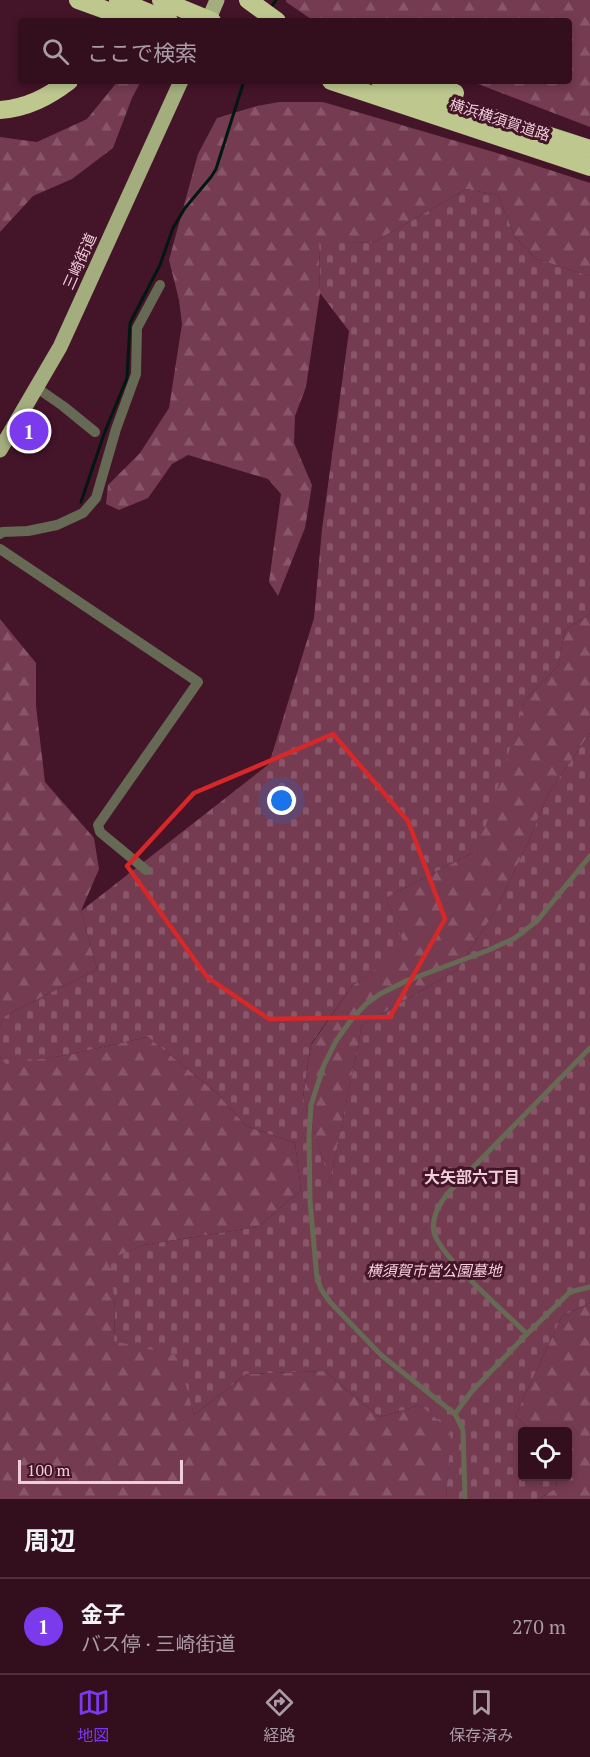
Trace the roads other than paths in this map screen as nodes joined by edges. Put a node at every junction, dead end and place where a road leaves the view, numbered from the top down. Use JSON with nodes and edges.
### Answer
{"nodes":[{"id":1,"x":78,"y":0,"type":"edge"},
{"id":2,"x":124,"y":0,"type":"edge"},
{"id":3,"x":135,"y":0,"type":"edge"},
{"id":4,"x":161,"y":0,"type":"edge"},
{"id":5,"x":217,"y":0,"type":"edge"},
{"id":6,"x":248,"y":0,"type":"edge"},
{"id":7,"x":110,"y":10,"type":"edge"},
{"id":8,"x":125,"y":18,"type":"edge"},
{"id":9,"x":129,"y":18,"type":"edge"},
{"id":10,"x":153,"y":18,"type":"edge"},
{"id":11,"x":205,"y":18,"type":"edge"},
{"id":12,"x":209,"y":18,"type":"edge"},
{"id":13,"x":273,"y":18,"type":"edge"},
{"id":14,"x":46,"y":84,"type":"edge"},
{"id":15,"x":65,"y":84,"type":"edge"},
{"id":16,"x":180,"y":84,"type":"edge"},
{"id":17,"x":340,"y":84,"type":"edge"},
{"id":18,"x":389,"y":84,"type":"edge"},
{"id":19,"x":431,"y":84,"type":"edge"},
{"id":20,"x":0,"y":98,"type":"edge"},
{"id":21,"x":0,"y":110,"type":"edge"},
{"id":22,"x":590,"y":142,"type":"edge"},
{"id":23,"x":590,"y":149,"type":"edge"},
{"id":24,"x":590,"y":167,"type":"edge"},
{"id":25,"x":160,"y":285,"type":"dead end"},
{"id":26,"x":37,"y":388,"type":"junction"},
{"id":27,"x":95,"y":432,"type":"dead end"},
{"id":28,"x":0,"y":450,"type":"edge"},
{"id":29,"x":0,"y":534,"type":"edge"},
{"id":30,"x":0,"y":549,"type":"edge"},
{"id":31,"x":590,"y":856,"type":"edge"},
{"id":32,"x":146,"y":870,"type":"dead end"},
{"id":33,"x":590,"y":1048,"type":"edge"},
{"id":34,"x":590,"y":1287,"type":"edge"},
{"id":35,"x":527,"y":1334,"type":"junction"},
{"id":36,"x":455,"y":1414,"type":"junction"},
{"id":37,"x":465,"y":1499,"type":"edge"}],
"edges":[{"from":1,"to":7,"type":"highway"},
{"from":2,"to":7,"type":"highway"},
{"from":3,"to":8,"type":"highway"},
{"from":4,"to":11,"type":"highway"},
{"from":5,"to":12,"type":"main road"},
{"from":6,"to":13,"type":"highway"},
{"from":7,"to":9,"type":"highway"},
{"from":7,"to":10,"type":"highway"},
{"from":14,"to":20,"type":"highway"},
{"from":15,"to":21,"type":"highway"},
{"from":16,"to":26,"type":"main road","name":"三崎街道"},
{"from":17,"to":24,"type":"highway","name":"横浜横須賀道路"},
{"from":18,"to":23,"type":"highway","name":"横浜横須賀道路"},
{"from":19,"to":22,"type":"highway"},
{"from":25,"to":29,"type":"street"},
{"from":26,"to":27,"type":"street"},
{"from":26,"to":28,"type":"main road","name":"三崎街道"},
{"from":30,"to":32,"type":"street"},
{"from":31,"to":36,"type":"lane"},
{"from":33,"to":35,"type":"lane"},
{"from":34,"to":35,"type":"lane"},
{"from":35,"to":36,"type":"lane"},
{"from":36,"to":37,"type":"lane"}]}
